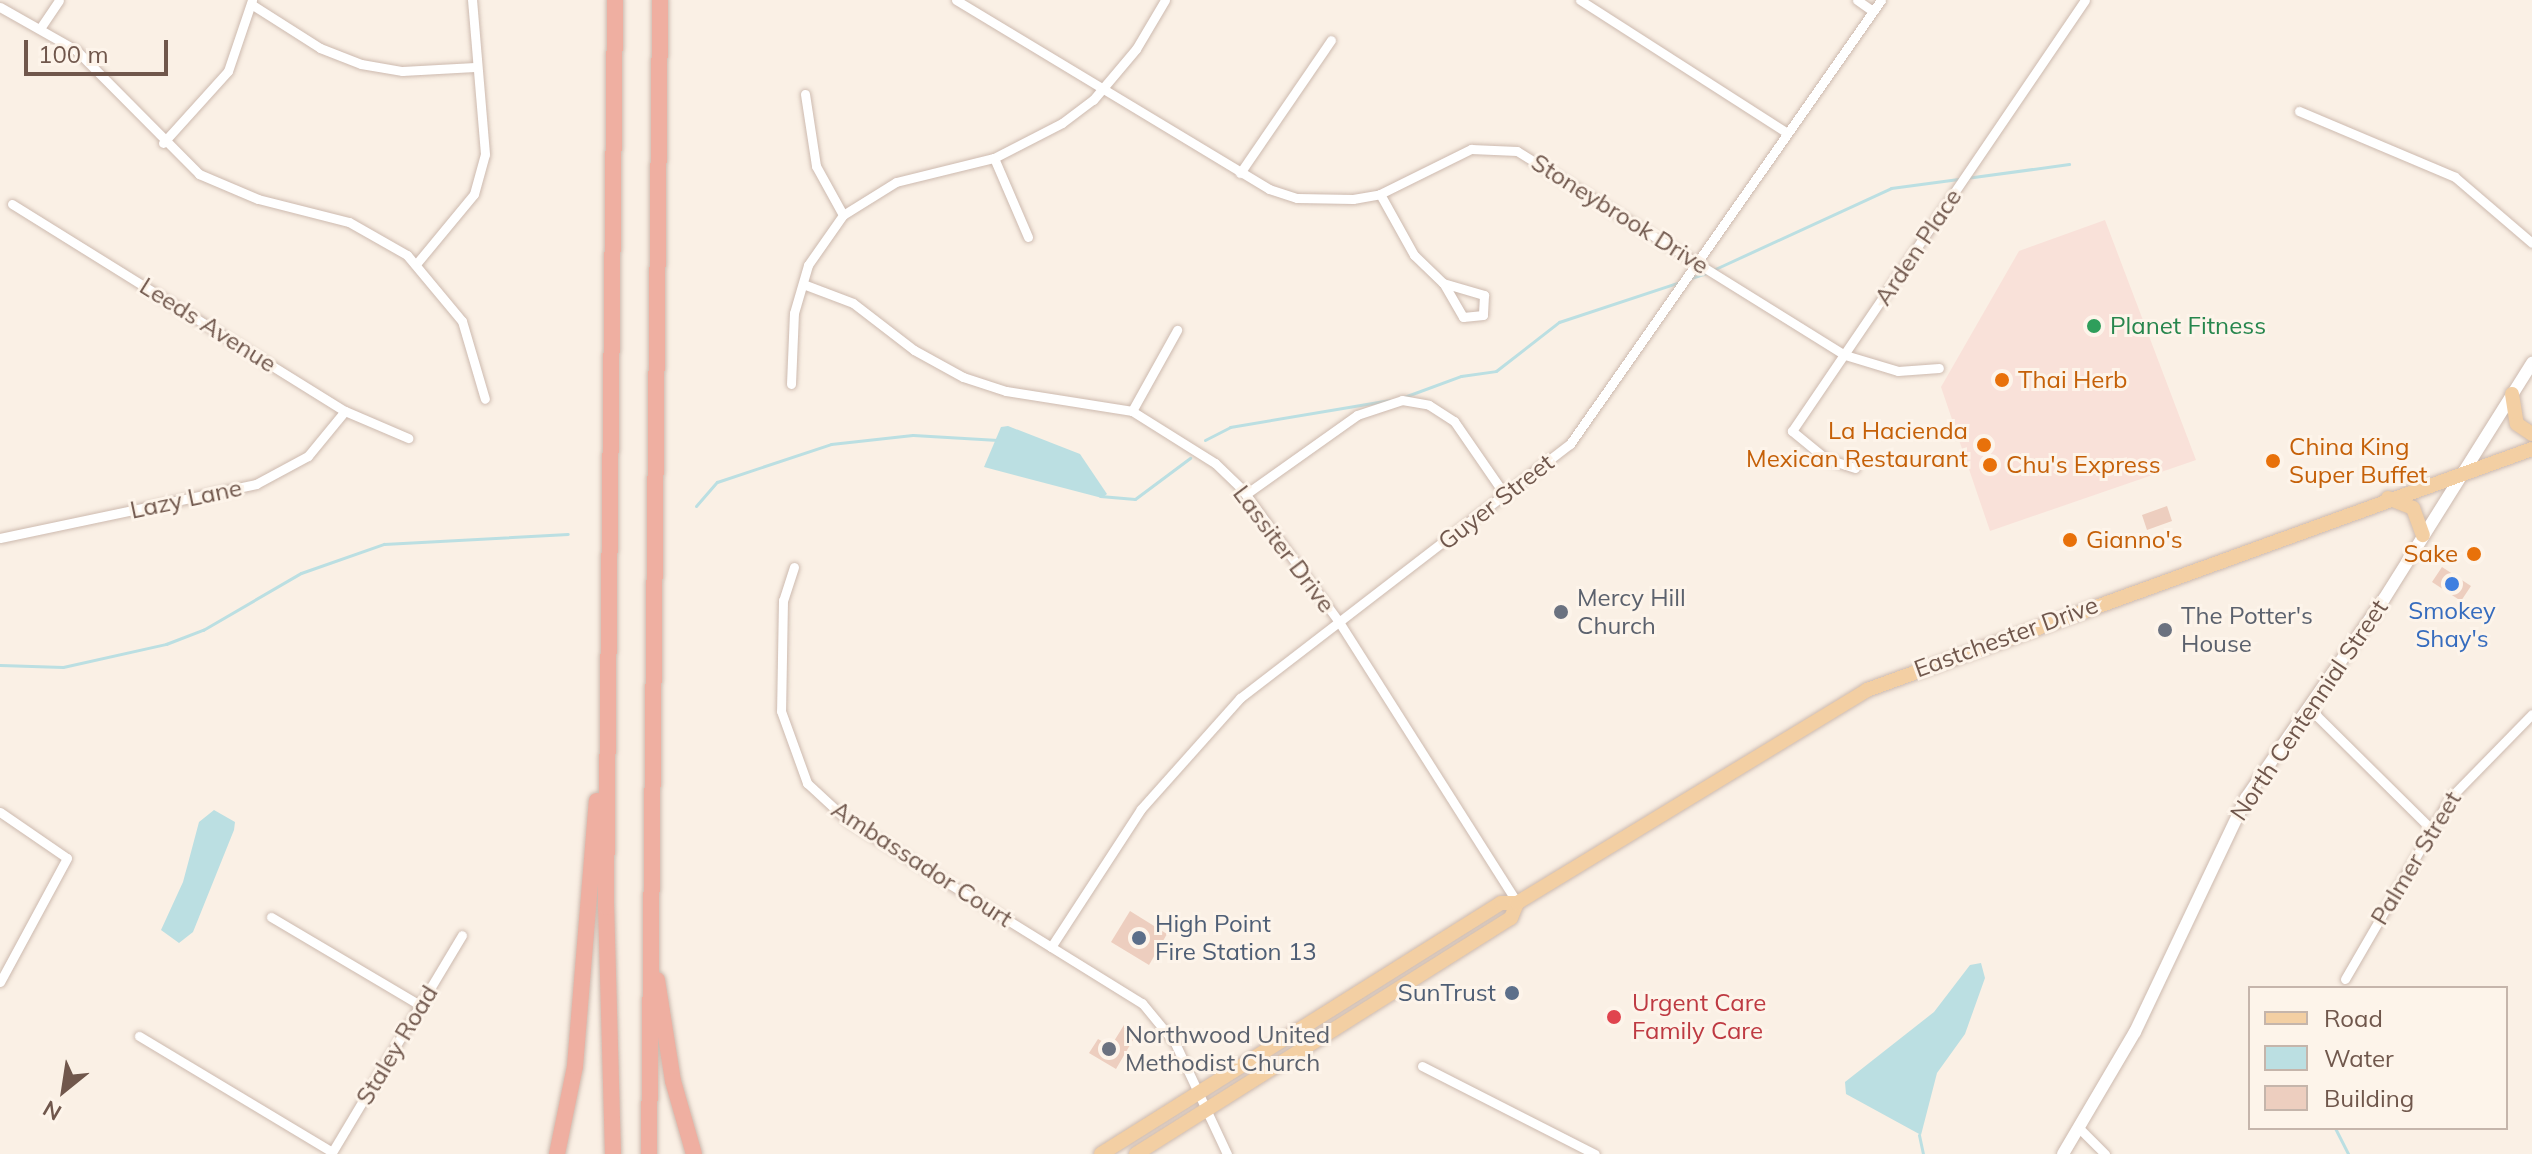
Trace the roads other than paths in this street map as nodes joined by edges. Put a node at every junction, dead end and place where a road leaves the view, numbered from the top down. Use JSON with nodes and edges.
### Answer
{"nodes":[{"id":1,"x":59,"y":0,"type":"edge"},
{"id":2,"x":472,"y":0,"type":"edge"},
{"id":3,"x":615,"y":0,"type":"edge"},
{"id":4,"x":660,"y":0,"type":"edge"},
{"id":5,"x":956,"y":0,"type":"edge"},
{"id":6,"x":1165,"y":0,"type":"edge"},
{"id":7,"x":1580,"y":0,"type":"edge"},
{"id":8,"x":1857,"y":0,"type":"edge"},
{"id":9,"x":1881,"y":0,"type":"edge"},
{"id":10,"x":2085,"y":0,"type":"edge"},
{"id":11,"x":252,"y":2,"type":"edge"},
{"id":12,"x":0,"y":7,"type":"edge"},
{"id":13,"x":1873,"y":11,"type":"junction"},
{"id":14,"x":41,"y":27,"type":"junction"},
{"id":15,"x":1331,"y":40,"type":"dead end"},
{"id":16,"x":475,"y":67,"type":"junction"},
{"id":17,"x":1102,"y":89,"type":"junction"},
{"id":18,"x":805,"y":94,"type":"dead end"},
{"id":19,"x":2299,"y":111,"type":"dead end"},
{"id":20,"x":1787,"y":133,"type":"junction"},
{"id":21,"x":163,"y":143,"type":"junction"},
{"id":22,"x":994,"y":158,"type":"junction"},
{"id":23,"x":1240,"y":173,"type":"junction"},
{"id":24,"x":1380,"y":194,"type":"junction"},
{"id":25,"x":12,"y":204,"type":"dead end"},
{"id":26,"x":843,"y":215,"type":"junction"},
{"id":27,"x":1028,"y":237,"type":"dead end"},
{"id":28,"x":2532,"y":243,"type":"edge"},
{"id":29,"x":417,"y":263,"type":"junction"},
{"id":30,"x":1699,"y":263,"type":"junction"},
{"id":31,"x":1443,"y":283,"type":"junction"},
{"id":32,"x":803,"y":284,"type":"junction"},
{"id":33,"x":1177,"y":330,"type":"dead end"},
{"id":34,"x":1845,"y":355,"type":"junction"},
{"id":35,"x":2532,"y":363,"type":"edge"},
{"id":36,"x":1939,"y":368,"type":"dead end"},
{"id":37,"x":791,"y":384,"type":"dead end"},
{"id":38,"x":2512,"y":394,"type":"junction"},
{"id":39,"x":485,"y":399,"type":"dead end"},
{"id":40,"x":345,"y":411,"type":"junction"},
{"id":41,"x":1132,"y":411,"type":"junction"},
{"id":42,"x":2532,"y":434,"type":"edge"},
{"id":43,"x":408,"y":438,"type":"dead end"},
{"id":44,"x":2532,"y":449,"type":"edge"},
{"id":45,"x":1855,"y":468,"type":"dead end"},
{"id":46,"x":2463,"y":471,"type":"junction"},
{"id":47,"x":1246,"y":494,"type":"junction"},
{"id":48,"x":1505,"y":495,"type":"junction"},
{"id":49,"x":2388,"y":498,"type":"junction"},
{"id":50,"x":2423,"y":535,"type":"junction"},
{"id":51,"x":0,"y":538,"type":"edge"},
{"id":52,"x":794,"y":567,"type":"dead end"},
{"id":53,"x":1339,"y":622,"type":"junction"},
{"id":54,"x":608,"y":668,"type":"junction"},
{"id":55,"x":2312,"y":700,"type":"junction"},
{"id":56,"x":2532,"y":714,"type":"edge"},
{"id":57,"x":0,"y":812,"type":"edge"},
{"id":58,"x":2431,"y":829,"type":"junction"},
{"id":59,"x":1517,"y":903,"type":"junction"},
{"id":60,"x":271,"y":917,"type":"dead end"},
{"id":61,"x":462,"y":935,"type":"dead end"},
{"id":62,"x":651,"y":939,"type":"junction"},
{"id":63,"x":1051,"y":947,"type":"junction"},
{"id":64,"x":2345,"y":979,"type":"dead end"},
{"id":65,"x":0,"y":982,"type":"edge"},
{"id":66,"x":420,"y":1005,"type":"junction"},
{"id":67,"x":139,"y":1036,"type":"dead end"},
{"id":68,"x":1422,"y":1066,"type":"dead end"},
{"id":69,"x":1196,"y":1091,"type":"junction"},
{"id":70,"x":1205,"y":1110,"type":"junction"},
{"id":71,"x":2079,"y":1128,"type":"junction"},
{"id":72,"x":332,"y":1153,"type":"edge"},
{"id":73,"x":557,"y":1154,"type":"edge"},
{"id":74,"x":613,"y":1154,"type":"edge"},
{"id":75,"x":649,"y":1154,"type":"edge"},
{"id":76,"x":694,"y":1154,"type":"edge"},
{"id":77,"x":1101,"y":1154,"type":"edge"},
{"id":78,"x":1136,"y":1154,"type":"edge"},
{"id":79,"x":1227,"y":1154,"type":"edge"},
{"id":80,"x":1595,"y":1154,"type":"edge"},
{"id":81,"x":2063,"y":1154,"type":"edge"},
{"id":82,"x":2105,"y":1154,"type":"edge"}],
"edges":[{"from":1,"to":14,"type":"street"},
{"from":2,"to":16,"type":"street"},
{"from":3,"to":54,"type":"highway"},
{"from":4,"to":62,"type":"highway"},
{"from":5,"to":17,"type":"street","name":"Stoneybrook Drive"},
{"from":6,"to":17,"type":"street"},
{"from":7,"to":20,"type":"street"},
{"from":8,"to":13,"type":"street"},
{"from":9,"to":13,"type":"street","name":"Guyer Street"},
{"from":10,"to":34,"type":"street","name":"Arden Place"},
{"from":11,"to":16,"type":"street"},
{"from":11,"to":21,"type":"street"},
{"from":12,"to":14,"type":"street"},
{"from":13,"to":20,"type":"street","name":"Guyer Street"},
{"from":14,"to":21,"type":"street"},
{"from":15,"to":23,"type":"street"},
{"from":16,"to":29,"type":"street"},
{"from":17,"to":22,"type":"street"},
{"from":17,"to":23,"type":"street","name":"Stoneybrook Drive"},
{"from":18,"to":26,"type":"street"},
{"from":19,"to":28,"type":"street"},
{"from":20,"to":30,"type":"street","name":"Guyer Street"},
{"from":21,"to":29,"type":"street"},
{"from":22,"to":26,"type":"street"},
{"from":22,"to":27,"type":"street"},
{"from":23,"to":24,"type":"street","name":"Stoneybrook Drive"},
{"from":24,"to":30,"type":"street","name":"Stoneybrook Drive"},
{"from":24,"to":31,"type":"street"},
{"from":25,"to":40,"type":"street","name":"Leeds Avenue"},
{"from":26,"to":32,"type":"street"},
{"from":29,"to":39,"type":"street"},
{"from":30,"to":34,"type":"street","name":"Stoneybrook Drive"},
{"from":30,"to":48,"type":"street","name":"Guyer Street"},
{"from":31,"to":31,"type":"street"},
{"from":32,"to":37,"type":"street"},
{"from":32,"to":41,"type":"street","name":"Lassiter Drive"},
{"from":33,"to":41,"type":"street"},
{"from":34,"to":36,"type":"street","name":"Stoneybrook Drive"},
{"from":34,"to":45,"type":"street","name":"Arden Place"},
{"from":35,"to":38,"type":"street","name":"North Centennial Street"},
{"from":38,"to":42,"type":"main road"},
{"from":38,"to":46,"type":"street","name":"North Centennial Street"},
{"from":40,"to":43,"type":"street","name":"Leeds Avenue"},
{"from":40,"to":51,"type":"street","name":"Lazy Lane"},
{"from":41,"to":47,"type":"street","name":"Lassiter Drive"},
{"from":44,"to":46,"type":"main road","name":"Eastchester Drive"},
{"from":46,"to":49,"type":"main road","name":"Eastchester Drive"},
{"from":46,"to":50,"type":"street","name":"North Centennial Street"},
{"from":47,"to":48,"type":"street"},
{"from":47,"to":53,"type":"street","name":"Lassiter Drive"},
{"from":48,"to":53,"type":"street","name":"Guyer Street"},
{"from":49,"to":50,"type":"main road"},
{"from":49,"to":59,"type":"main road","name":"Eastchester Drive"},
{"from":50,"to":55,"type":"street","name":"North Centennial Street"},
{"from":52,"to":63,"type":"street","name":"Ambassador Court"},
{"from":53,"to":59,"type":"street","name":"Lassiter Drive"},
{"from":53,"to":63,"type":"street","name":"Guyer Street"},
{"from":54,"to":73,"type":"highway"},
{"from":54,"to":74,"type":"highway"},
{"from":55,"to":58,"type":"street"},
{"from":55,"to":71,"type":"street","name":"North Centennial Street"},
{"from":56,"to":58,"type":"street","name":"Palmer Street"},
{"from":57,"to":65,"type":"street"},
{"from":58,"to":64,"type":"street","name":"Palmer Street"},
{"from":59,"to":69,"type":"main road","name":"Eastchester Drive"},
{"from":59,"to":70,"type":"main road","name":"Eastchester Drive"},
{"from":60,"to":66,"type":"street"},
{"from":61,"to":66,"type":"street","name":"Staley Road"},
{"from":62,"to":75,"type":"highway"},
{"from":62,"to":76,"type":"highway"},
{"from":63,"to":69,"type":"street","name":"Ambassador Court"},
{"from":66,"to":72,"type":"street","name":"Staley Road"},
{"from":67,"to":72,"type":"street"},
{"from":68,"to":80,"type":"street"},
{"from":69,"to":70,"type":"street","name":"Ambassador Court"},
{"from":69,"to":77,"type":"main road","name":"Eastchester Drive"},
{"from":70,"to":78,"type":"main road","name":"Eastchester Drive"},
{"from":70,"to":79,"type":"street","name":"Ambassador Court"},
{"from":71,"to":81,"type":"street","name":"North Centennial Street"},
{"from":71,"to":82,"type":"street"}]}
